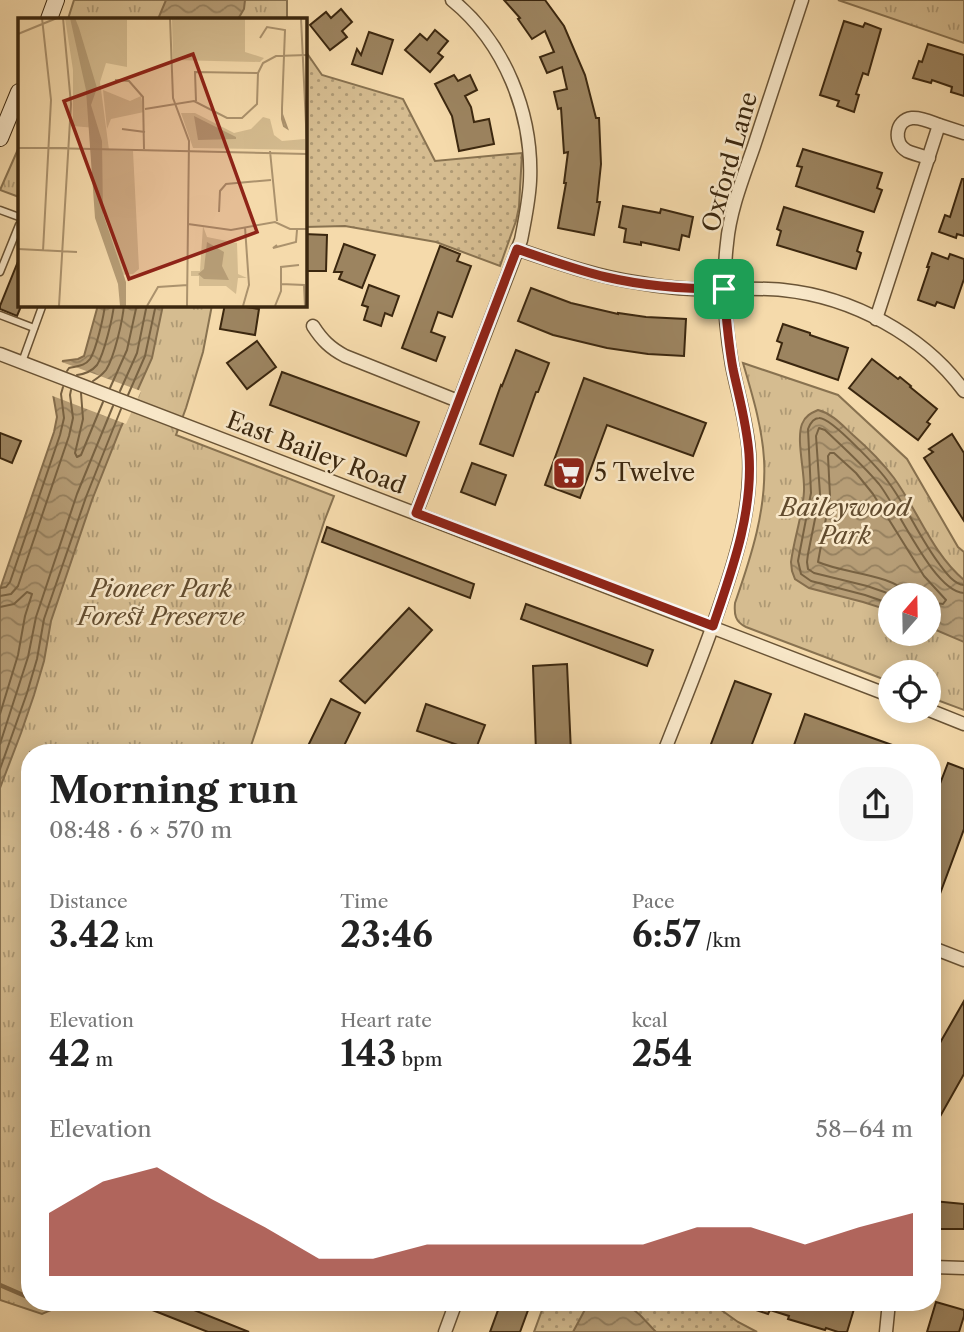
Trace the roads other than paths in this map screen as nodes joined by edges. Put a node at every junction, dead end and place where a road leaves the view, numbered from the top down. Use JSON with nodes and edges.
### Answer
{"nodes":[{"id":1,"x":56,"y":0,"type":"edge"},
{"id":2,"x":452,"y":0,"type":"edge"},
{"id":3,"x":802,"y":0,"type":"edge"},
{"id":4,"x":48,"y":18,"type":"edge"},
{"id":5,"x":18,"y":94,"type":"edge"},
{"id":6,"x":939,"y":125,"type":"junction"},
{"id":7,"x":964,"y":133,"type":"edge"},
{"id":8,"x":0,"y":138,"type":"edge"},
{"id":9,"x":929,"y":158,"type":"junction"},
{"id":10,"x":0,"y":210,"type":"edge"},
{"id":11,"x":18,"y":218,"type":"edge"},
{"id":12,"x":18,"y":227,"type":"edge"},
{"id":13,"x":517,"y":249,"type":"junction"},
{"id":14,"x":0,"y":272,"type":"edge"},
{"id":15,"x":724,"y":289,"type":"junction"},
{"id":16,"x":42,"y":306,"type":"edge"},
{"id":17,"x":0,"y":315,"type":"edge"},
{"id":18,"x":876,"y":319,"type":"junction"},
{"id":19,"x":313,"y":326,"type":"dead end"},
{"id":20,"x":34,"y":328,"type":"junction"},
{"id":21,"x":0,"y":354,"type":"edge"},
{"id":22,"x":22,"y":362,"type":"junction"},
{"id":23,"x":964,"y":391,"type":"edge"},
{"id":24,"x":458,"y":401,"type":"junction"},
{"id":25,"x":416,"y":513,"type":"junction"},
{"id":26,"x":713,"y":626,"type":"junction"},
{"id":27,"x":878,"y":691,"type":"edge"},
{"id":28,"x":941,"y":715,"type":"edge"},
{"id":29,"x":964,"y":724,"type":"edge"},
{"id":30,"x":667,"y":744,"type":"edge"},
{"id":31,"x":941,"y":951,"type":"edge"},
{"id":32,"x":964,"y":960,"type":"edge"},
{"id":33,"x":941,"y":1268,"type":"edge"},
{"id":34,"x":964,"y":1268,"type":"edge"},
{"id":35,"x":452,"y":1311,"type":"edge"},
{"id":36,"x":887,"y":1311,"type":"edge"},
{"id":37,"x":444,"y":1332,"type":"edge"},
{"id":38,"x":886,"y":1332,"type":"edge"}],
"edges":[{"from":1,"to":4,"type":"main road"},
{"from":2,"to":13,"type":"street"},
{"from":3,"to":15,"type":"street","name":"Oxford Lane"},
{"from":5,"to":8,"type":"main road"},
{"from":6,"to":7,"type":"street"},
{"from":6,"to":9,"type":"street"},
{"from":6,"to":9,"type":"street"},
{"from":9,"to":18,"type":"street"},
{"from":10,"to":11,"type":"lane"},
{"from":12,"to":14,"type":"lane"},
{"from":13,"to":15,"type":"street"},
{"from":13,"to":24,"type":"street"},
{"from":15,"to":18,"type":"street"},
{"from":15,"to":26,"type":"street","name":"Oxford Lane"},
{"from":16,"to":20,"type":"lane"},
{"from":17,"to":20,"type":"lane"},
{"from":18,"to":23,"type":"street"},
{"from":19,"to":24,"type":"street"},
{"from":20,"to":22,"type":"lane"},
{"from":21,"to":22,"type":"street","name":"East Bailey Road"},
{"from":22,"to":25,"type":"street","name":"East Bailey Road"},
{"from":24,"to":25,"type":"street"},
{"from":25,"to":26,"type":"street","name":"East Bailey Road"},
{"from":26,"to":27,"type":"street","name":"East Bailey Road"},
{"from":26,"to":30,"type":"street","name":"Oxford Lane"},
{"from":28,"to":29,"type":"street"},
{"from":31,"to":32,"type":"street"},
{"from":33,"to":34,"type":"street"},
{"from":35,"to":37,"type":"street"},
{"from":36,"to":38,"type":"street"}]}
